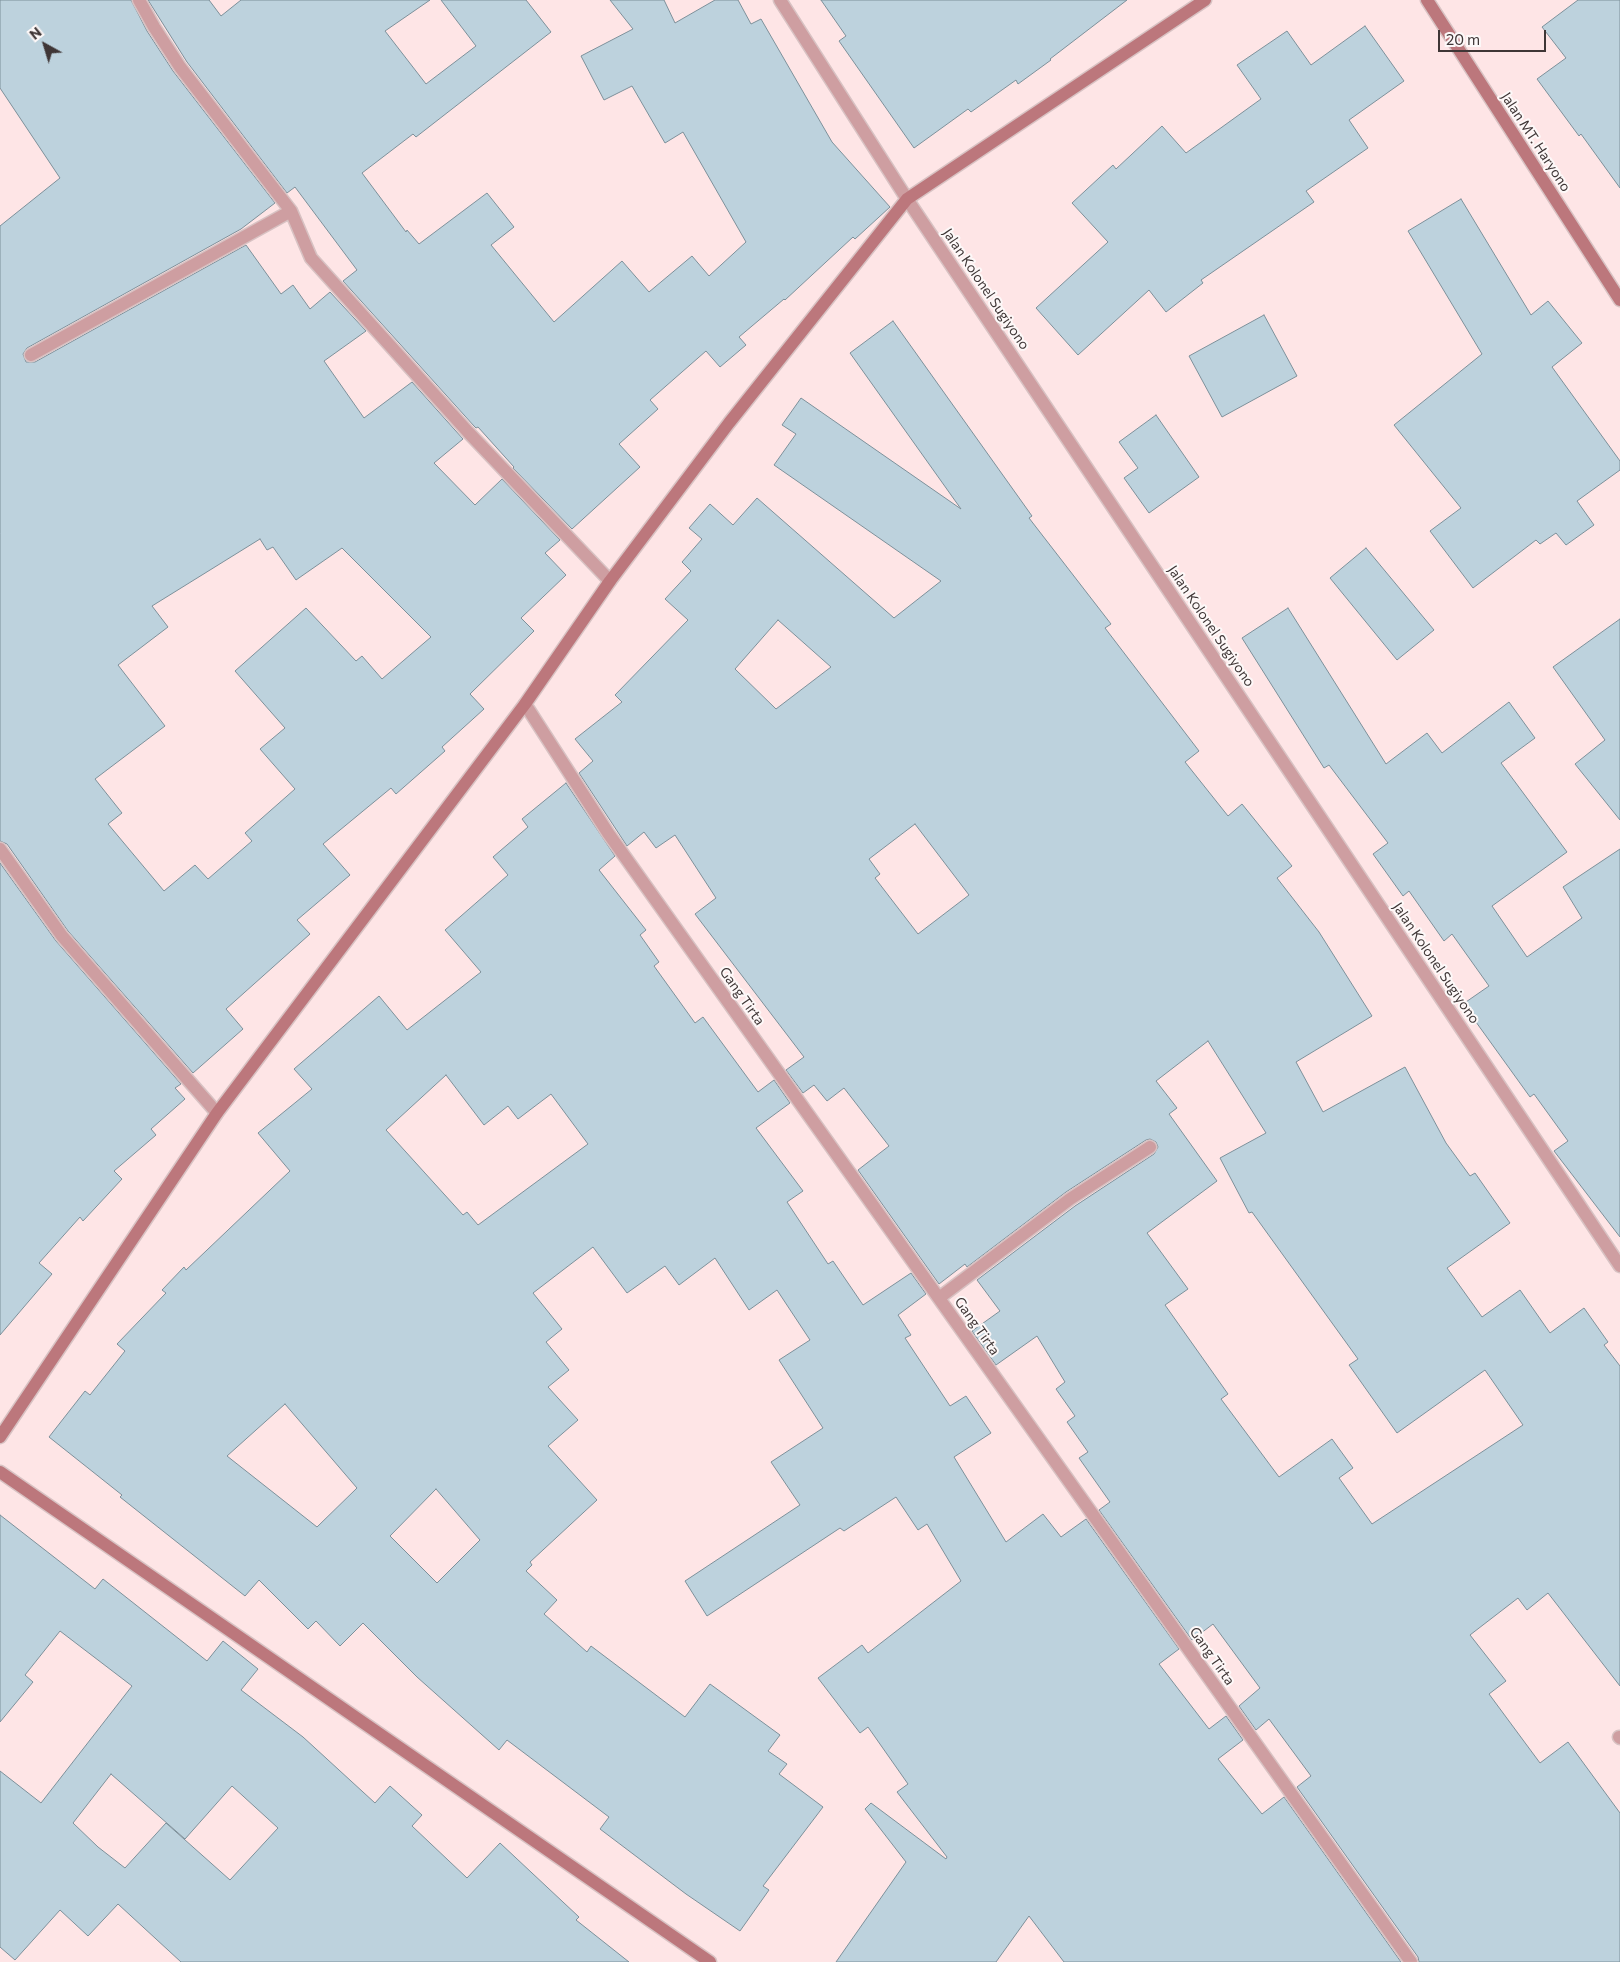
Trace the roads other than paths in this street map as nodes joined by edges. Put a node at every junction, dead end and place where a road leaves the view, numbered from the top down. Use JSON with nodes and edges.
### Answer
{"nodes":[{"id":1,"x":140,"y":0,"type":"edge"},
{"id":2,"x":780,"y":0,"type":"edge"},
{"id":3,"x":1205,"y":0,"type":"edge"},
{"id":4,"x":1427,"y":0,"type":"edge"},
{"id":5,"x":908,"y":199,"type":"junction"},
{"id":6,"x":290,"y":211,"type":"junction"},
{"id":7,"x":1620,"y":300,"type":"edge"},
{"id":8,"x":31,"y":355,"type":"dead end"},
{"id":9,"x":610,"y":581,"type":"junction"},
{"id":10,"x":525,"y":704,"type":"junction"},
{"id":11,"x":0,"y":849,"type":"edge"},
{"id":12,"x":217,"y":1112,"type":"junction"},
{"id":13,"x":1150,"y":1147,"type":"dead end"},
{"id":14,"x":1620,"y":1266,"type":"edge"},
{"id":15,"x":939,"y":1298,"type":"junction"},
{"id":16,"x":0,"y":1438,"type":"edge"},
{"id":17,"x":0,"y":1472,"type":"edge"},
{"id":18,"x":710,"y":1962,"type":"edge"},
{"id":19,"x":1411,"y":1962,"type":"edge"}],
"edges":[{"from":1,"to":6,"type":"street"},
{"from":2,"to":5,"type":"street","name":"Jalan Kolonel Sugiyono"},
{"from":3,"to":5,"type":"main road"},
{"from":4,"to":7,"type":"main road","name":"Jalan MT. Haryono"},
{"from":5,"to":9,"type":"main road"},
{"from":5,"to":14,"type":"street","name":"Jalan Kolonel Sugiyono"},
{"from":6,"to":8,"type":"street"},
{"from":6,"to":9,"type":"street"},
{"from":9,"to":10,"type":"main road"},
{"from":10,"to":12,"type":"main road"},
{"from":10,"to":15,"type":"street","name":"Gang Tirta"},
{"from":11,"to":12,"type":"street"},
{"from":12,"to":16,"type":"main road"},
{"from":13,"to":15,"type":"street"},
{"from":15,"to":19,"type":"street","name":"Gang Tirta"},
{"from":17,"to":18,"type":"main road"}]}
